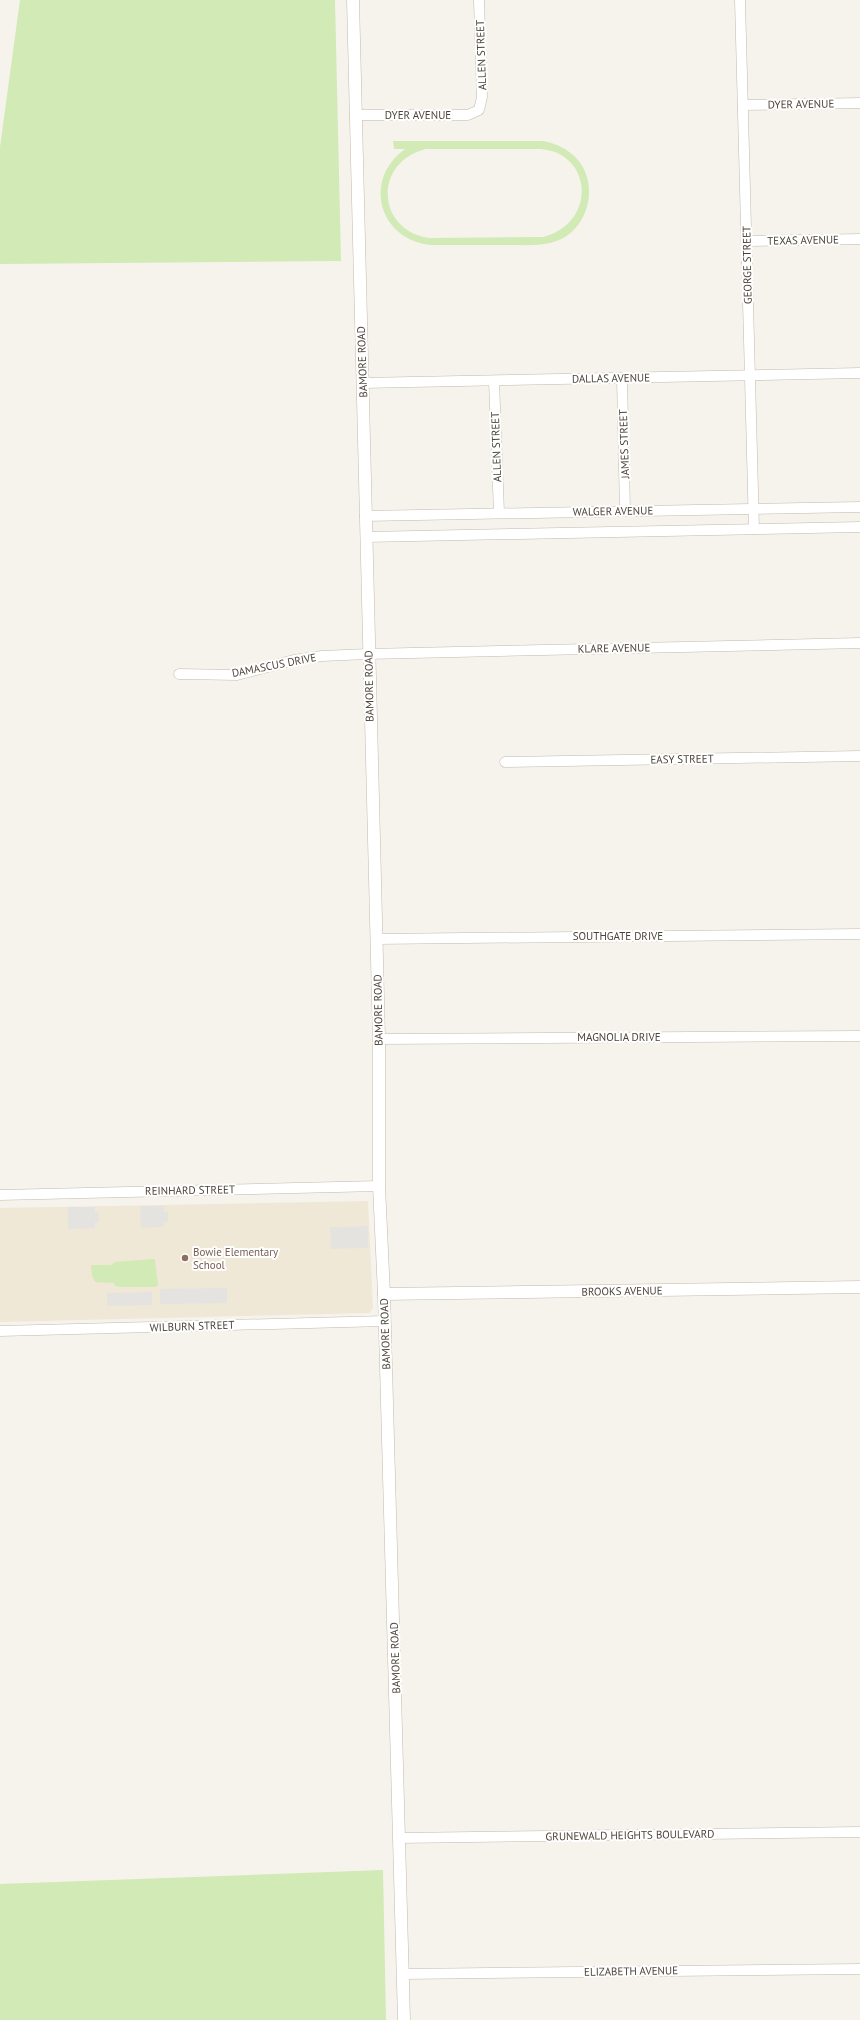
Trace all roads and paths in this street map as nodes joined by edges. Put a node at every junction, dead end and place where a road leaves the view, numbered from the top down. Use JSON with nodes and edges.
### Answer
{"nodes":[{"id":1,"x":353,"y":0,"type":"edge"},
{"id":2,"x":479,"y":0,"type":"edge"},
{"id":3,"x":740,"y":0,"type":"edge"},
{"id":4,"x":860,"y":103,"type":"edge"},
{"id":5,"x":743,"y":105,"type":"junction"},
{"id":6,"x":479,"y":110,"type":"joint"},
{"id":7,"x":355,"y":115,"type":"junction"},
{"id":8,"x":860,"y":239,"type":"edge"},
{"id":9,"x":747,"y":241,"type":"junction"},
{"id":10,"x":860,"y":373,"type":"edge"},
{"id":11,"x":749,"y":375,"type":"junction"},
{"id":12,"x":622,"y":378,"type":"junction"},
{"id":13,"x":494,"y":380,"type":"junction"},
{"id":14,"x":362,"y":383,"type":"junction"},
{"id":15,"x":860,"y":507,"type":"edge"},
{"id":16,"x":753,"y":509,"type":"junction"},
{"id":17,"x":626,"y":511,"type":"junction"},
{"id":18,"x":499,"y":513,"type":"junction"},
{"id":19,"x":365,"y":516,"type":"junction"},
{"id":20,"x":860,"y":527,"type":"edge"},
{"id":21,"x":754,"y":529,"type":"junction"},
{"id":22,"x":366,"y":537,"type":"junction"},
{"id":23,"x":860,"y":643,"type":"edge"},
{"id":24,"x":368,"y":654,"type":"junction"},
{"id":25,"x":179,"y":674,"type":"dead end"},
{"id":26,"x":860,"y":756,"type":"edge"},
{"id":27,"x":505,"y":762,"type":"dead end"},
{"id":28,"x":860,"y":934,"type":"edge"},
{"id":29,"x":376,"y":939,"type":"junction"},
{"id":30,"x":860,"y":1036,"type":"edge"},
{"id":31,"x":378,"y":1039,"type":"junction"},
{"id":32,"x":379,"y":1186,"type":"junction"},
{"id":33,"x":0,"y":1194,"type":"edge"},
{"id":34,"x":860,"y":1287,"type":"edge"},
{"id":35,"x":384,"y":1294,"type":"junction"},
{"id":36,"x":385,"y":1321,"type":"junction"},
{"id":37,"x":0,"y":1331,"type":"edge"},
{"id":38,"x":860,"y":1832,"type":"edge"},
{"id":39,"x":399,"y":1838,"type":"junction"},
{"id":40,"x":860,"y":1969,"type":"edge"},
{"id":41,"x":403,"y":1974,"type":"junction"},
{"id":42,"x":404,"y":2020,"type":"edge"}],
"edges":[{"from":1,"to":7,"type":"street","name":"BAMORE ROAD"},
{"from":2,"to":6,"type":"street","name":"ALLEN STREET"},
{"from":3,"to":5,"type":"street","name":"GEORGE STREET"},
{"from":4,"to":5,"type":"street","name":"DYER AVENUE"},
{"from":5,"to":9,"type":"street","name":"GEORGE STREET"},
{"from":6,"to":7,"type":"street","name":"DYER AVENUE"},
{"from":7,"to":14,"type":"street","name":"BAMORE ROAD"},
{"from":8,"to":9,"type":"street","name":"TEXAS AVENUE"},
{"from":9,"to":11,"type":"street","name":"GEORGE STREET"},
{"from":10,"to":11,"type":"street","name":"DALLAS AVENUE"},
{"from":11,"to":12,"type":"street","name":"DALLAS AVENUE"},
{"from":11,"to":16,"type":"street","name":"GEORGE STREET"},
{"from":12,"to":13,"type":"street","name":"DALLAS AVENUE"},
{"from":12,"to":17,"type":"street","name":"JAMES STREET"},
{"from":13,"to":14,"type":"street","name":"DALLAS AVENUE"},
{"from":13,"to":18,"type":"street","name":"ALLEN STREET"},
{"from":14,"to":19,"type":"street","name":"BAMORE ROAD"},
{"from":15,"to":16,"type":"street","name":"WALGER AVENUE"},
{"from":16,"to":17,"type":"street","name":"WALGER AVENUE"},
{"from":16,"to":21,"type":"street","name":"GEORGE STREET"},
{"from":17,"to":18,"type":"street","name":"WALGER AVENUE"},
{"from":18,"to":19,"type":"street","name":"WALGER AVENUE"},
{"from":19,"to":22,"type":"street","name":"BAMORE ROAD"},
{"from":20,"to":21,"type":"street","name":"WALGER AVENUE"},
{"from":21,"to":22,"type":"street","name":"WALGER AVENUE"},
{"from":22,"to":24,"type":"street","name":"BAMORE ROAD"},
{"from":23,"to":24,"type":"street","name":"KLARE AVENUE"},
{"from":24,"to":25,"type":"street","name":"DAMASCUS DRIVE"},
{"from":24,"to":29,"type":"street","name":"BAMORE ROAD"},
{"from":26,"to":27,"type":"street","name":"EASY STREET"},
{"from":28,"to":29,"type":"street","name":"SOUTHGATE DRIVE"},
{"from":29,"to":31,"type":"street","name":"BAMORE ROAD"},
{"from":30,"to":31,"type":"street","name":"MAGNOLIA DRIVE"},
{"from":31,"to":32,"type":"street","name":"BAMORE ROAD"},
{"from":32,"to":33,"type":"street","name":"REINHARD STREET"},
{"from":32,"to":35,"type":"street","name":"BAMORE ROAD"},
{"from":34,"to":35,"type":"street","name":"BROOKS AVENUE"},
{"from":35,"to":36,"type":"street","name":"BAMORE ROAD"},
{"from":36,"to":37,"type":"street","name":"WILBURN STREET"},
{"from":36,"to":39,"type":"street","name":"BAMORE ROAD"},
{"from":38,"to":39,"type":"street","name":"GRUNEWALD HEIGHTS BOULEVARD"},
{"from":39,"to":41,"type":"street","name":"BAMORE ROAD"},
{"from":40,"to":41,"type":"street","name":"ELIZABETH AVENUE"},
{"from":41,"to":42,"type":"street","name":"BAMORE ROAD"}]}
